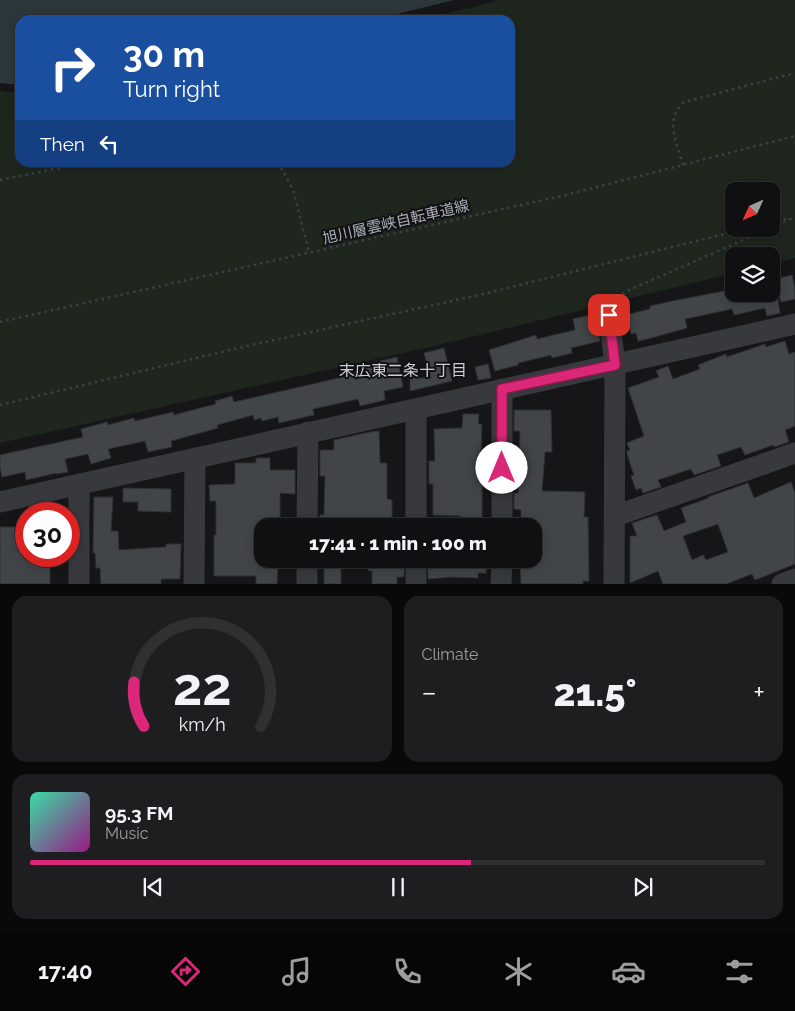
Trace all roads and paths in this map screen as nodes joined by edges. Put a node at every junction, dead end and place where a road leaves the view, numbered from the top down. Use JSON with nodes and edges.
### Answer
{"nodes":[{"id":1,"x":795,"y":73,"type":"edge"},
{"id":2,"x":795,"y":136,"type":"edge"},
{"id":3,"x":683,"y":165,"type":"junction"},
{"id":4,"x":64,"y":167,"type":"edge"},
{"id":5,"x":281,"y":167,"type":"edge"},
{"id":6,"x":0,"y":180,"type":"edge"},
{"id":7,"x":795,"y":217,"type":"edge"},
{"id":8,"x":780,"y":220,"type":"edge"},
{"id":9,"x":780,"y":224,"type":"edge"},
{"id":10,"x":725,"y":234,"type":"edge"},
{"id":11,"x":748,"y":238,"type":"edge"},
{"id":12,"x":309,"y":253,"type":"junction"},
{"id":13,"x":609,"y":315,"type":"joint"},
{"id":14,"x":0,"y":322,"type":"edge"},
{"id":15,"x":795,"y":324,"type":"edge"},
{"id":16,"x":615,"y":365,"type":"junction"},
{"id":17,"x":502,"y":389,"type":"junction"},
{"id":18,"x":0,"y":405,"type":"edge"},
{"id":19,"x":416,"y":409,"type":"junction"},
{"id":20,"x":308,"y":432,"type":"junction"},
{"id":21,"x":795,"y":453,"type":"edge"},
{"id":22,"x":195,"y":458,"type":"junction"},
{"id":23,"x":79,"y":484,"type":"junction"},
{"id":24,"x":0,"y":502,"type":"edge"},
{"id":25,"x":615,"y":516,"type":"junction"},
{"id":26,"x":307,"y":518,"type":"edge"},
{"id":27,"x":416,"y":518,"type":"edge"},
{"id":28,"x":502,"y":518,"type":"edge"},
{"id":29,"x":307,"y":568,"type":"edge"},
{"id":30,"x":416,"y":568,"type":"edge"},
{"id":31,"x":502,"y":568,"type":"edge"},
{"id":32,"x":795,"y":579,"type":"edge"},
{"id":33,"x":80,"y":584,"type":"edge"},
{"id":34,"x":194,"y":584,"type":"edge"},
{"id":35,"x":307,"y":584,"type":"edge"},
{"id":36,"x":416,"y":584,"type":"edge"},
{"id":37,"x":502,"y":584,"type":"edge"},
{"id":38,"x":614,"y":584,"type":"edge"},
{"id":39,"x":782,"y":584,"type":"edge"}],
"edges":[{"from":1,"to":3,"type":"path"},
{"from":2,"to":3,"type":"path","name":"旭川層雲峡自転車道線"},
{"from":3,"to":12,"type":"path","name":"旭川層雲峡自転車道線"},
{"from":4,"to":6,"type":"path"},
{"from":5,"to":12,"type":"path"},
{"from":7,"to":8,"type":"path"},
{"from":7,"to":9,"type":"path"},
{"from":10,"to":18,"type":"path"},
{"from":11,"to":13,"type":"path"},
{"from":12,"to":14,"type":"path","name":"旭川層雲峡自転車道線"},
{"from":13,"to":16,"type":"street"},
{"from":15,"to":16,"type":"street"},
{"from":16,"to":17,"type":"street"},
{"from":16,"to":25,"type":"street"},
{"from":17,"to":19,"type":"street"},
{"from":17,"to":28,"type":"street"},
{"from":19,"to":20,"type":"street"},
{"from":19,"to":27,"type":"street"},
{"from":20,"to":22,"type":"street"},
{"from":20,"to":26,"type":"street"},
{"from":21,"to":25,"type":"street"},
{"from":22,"to":23,"type":"street"},
{"from":22,"to":34,"type":"street"},
{"from":23,"to":24,"type":"street"},
{"from":23,"to":33,"type":"street"},
{"from":25,"to":38,"type":"street"},
{"from":29,"to":35,"type":"street"},
{"from":30,"to":36,"type":"street"},
{"from":31,"to":37,"type":"street"},
{"from":32,"to":39,"type":"street"}]}
